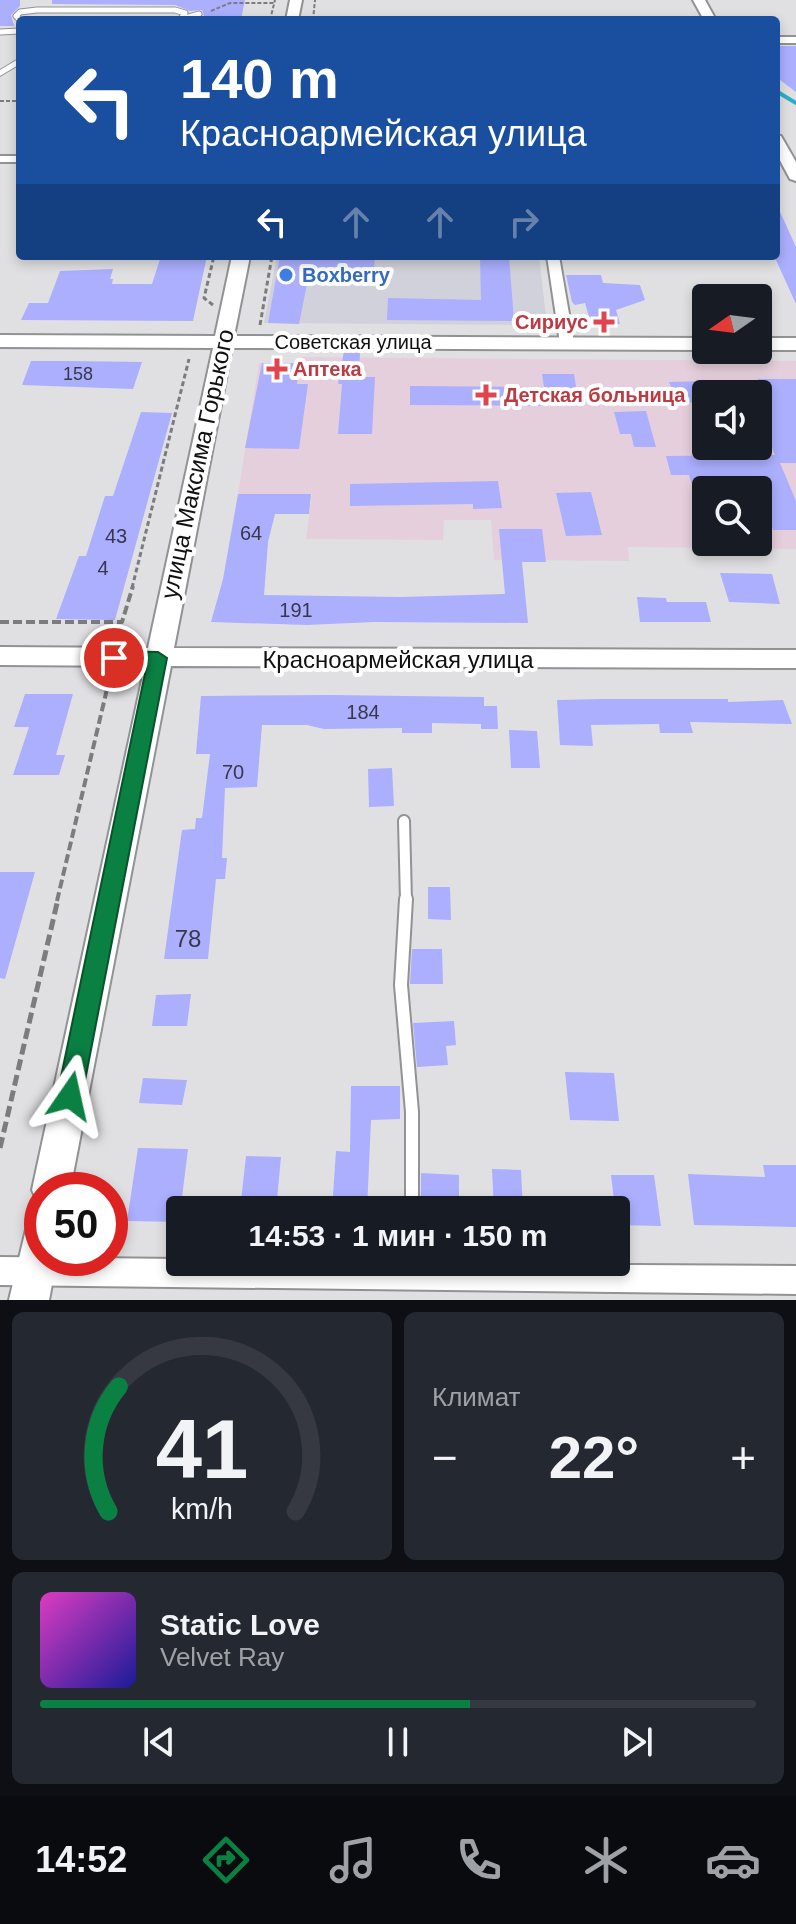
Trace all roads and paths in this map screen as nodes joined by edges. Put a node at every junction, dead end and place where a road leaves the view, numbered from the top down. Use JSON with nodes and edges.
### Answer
{"nodes":[{"id":1,"x":275,"y":2,"type":"edge"},
{"id":2,"x":199,"y":14,"type":"joint"},
{"id":3,"x":16,"y":16,"type":"edge"},
{"id":4,"x":184,"y":16,"type":"edge"},
{"id":5,"x":192,"y":16,"type":"edge"},
{"id":6,"x":787,"y":160,"type":"edge"},
{"id":7,"x":796,"y":176,"type":"edge"},
{"id":8,"x":213,"y":260,"type":"edge"},
{"id":9,"x":240,"y":260,"type":"edge"},
{"id":10,"x":271,"y":260,"type":"edge"},
{"id":11,"x":554,"y":260,"type":"edge"},
{"id":12,"x":210,"y":316,"type":"dead end"},
{"id":13,"x":0,"y":341,"type":"edge"},
{"id":14,"x":222,"y":342,"type":"junction"},
{"id":15,"x":261,"y":342,"type":"junction"},
{"id":16,"x":567,"y":343,"type":"junction"},
{"id":17,"x":692,"y":344,"type":"edge"},
{"id":18,"x":772,"y":344,"type":"edge"},
{"id":19,"x":796,"y":344,"type":"edge"},
{"id":20,"x":189,"y":359,"type":"dead end"},
{"id":21,"x":0,"y":622,"type":"edge"},
{"id":22,"x":0,"y":656,"type":"edge"},
{"id":23,"x":158,"y":658,"type":"junction"},
{"id":24,"x":796,"y":660,"type":"edge"},
{"id":25,"x":107,"y":689,"type":"dead end"},
{"id":26,"x":404,"y":821,"type":"dead end"},
{"id":27,"x":0,"y":1148,"type":"edge"},
{"id":28,"x":55,"y":1172,"type":"edge"},
{"id":29,"x":412,"y":1196,"type":"edge"},
{"id":30,"x":128,"y":1269,"type":"edge"},
{"id":31,"x":166,"y":1269,"type":"edge"},
{"id":32,"x":630,"y":1275,"type":"edge"},
{"id":33,"x":796,"y":1280,"type":"edge"}],
"edges":[{"from":1,"to":2,"type":"path"},
{"from":2,"to":5,"type":"lane"},
{"from":3,"to":4,"type":"lane"},
{"from":6,"to":7,"type":"main road"},
{"from":8,"to":12,"type":"path"},
{"from":9,"to":14,"type":"main road","name":"улица Максима Горького"},
{"from":10,"to":15,"type":"path"},
{"from":11,"to":16,"type":"street"},
{"from":13,"to":14,"type":"main road","name":"Советская улица"},
{"from":14,"to":15,"type":"main road","name":"Советская улица"},
{"from":14,"to":23,"type":"main road","name":"улица Максима Горького"},
{"from":15,"to":16,"type":"main road","name":"Советская улица"},
{"from":16,"to":17,"type":"main road","name":"Советская улица"},
{"from":18,"to":19,"type":"main road"},
{"from":20,"to":21,"type":"path"},
{"from":22,"to":23,"type":"main road","name":"Красноармейская улица"},
{"from":23,"to":24,"type":"main road","name":"Красноармейская улица"},
{"from":23,"to":28,"type":"main road","name":"улица Максима Горького"},
{"from":25,"to":27,"type":"path"},
{"from":26,"to":29,"type":"lane"},
{"from":30,"to":31,"type":"street"},
{"from":32,"to":33,"type":"street"}]}
